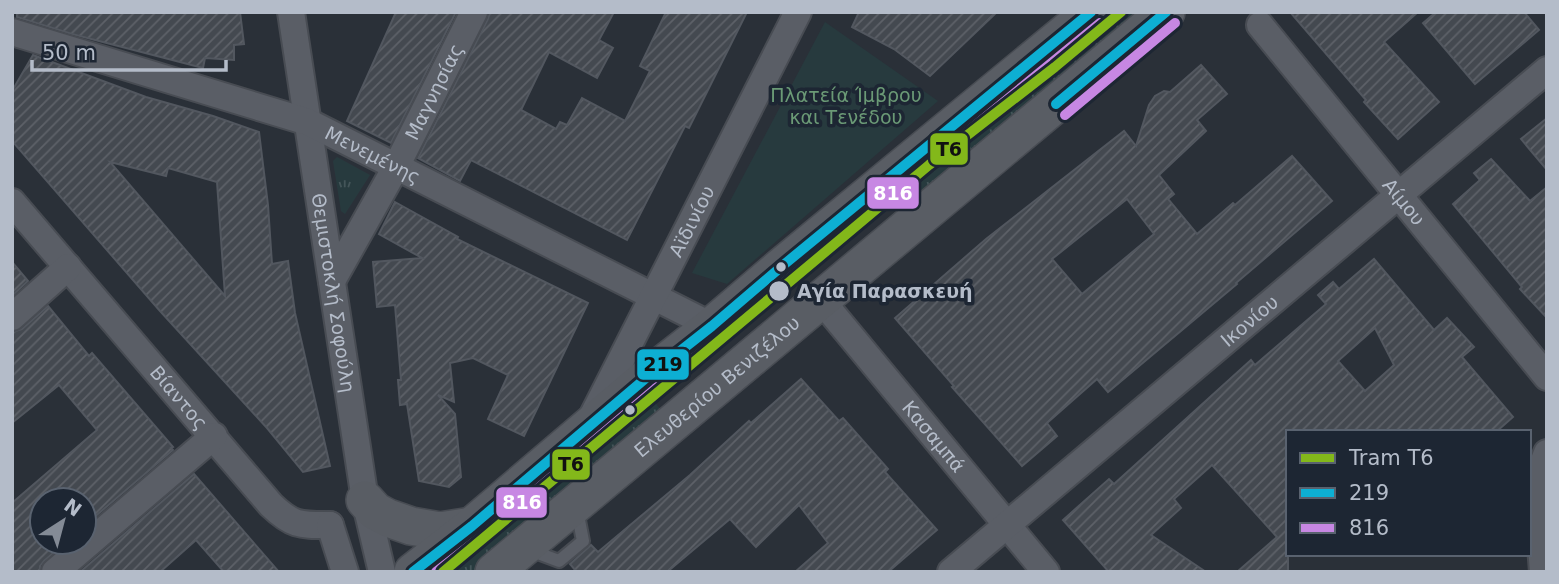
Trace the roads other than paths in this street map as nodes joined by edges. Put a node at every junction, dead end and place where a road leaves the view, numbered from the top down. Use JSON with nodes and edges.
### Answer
{"nodes":[{"id":1,"x":291,"y":12,"type":"edge"},
{"id":2,"x":474,"y":12,"type":"edge"},
{"id":3,"x":798,"y":12,"type":"edge"},
{"id":4,"x":1091,"y":12,"type":"edge"},
{"id":5,"x":1166,"y":12,"type":"edge"},
{"id":6,"x":1260,"y":25,"type":"dead end"},
{"id":7,"x":12,"y":32,"type":"edge"},
{"id":8,"x":1547,"y":70,"type":"edge"},
{"id":9,"x":308,"y":122,"type":"junction"},
{"id":10,"x":396,"y":167,"type":"junction"},
{"id":11,"x":1397,"y":195,"type":"junction"},
{"id":12,"x":12,"y":202,"type":"edge"},
{"id":13,"x":68,"y":267,"type":"junction"},
{"id":14,"x":332,"y":281,"type":"junction"},
{"id":15,"x":653,"y":295,"type":"junction"},
{"id":16,"x":821,"y":300,"type":"junction"},
{"id":17,"x":12,"y":317,"type":"edge"},
{"id":18,"x":712,"y":326,"type":"junction"},
{"id":19,"x":1547,"y":377,"type":"edge"},
{"id":20,"x":585,"y":430,"type":"junction"},
{"id":21,"x":214,"y":436,"type":"junction"},
{"id":22,"x":1547,"y":453,"type":"edge"},
{"id":23,"x":365,"y":500,"type":"junction"},
{"id":24,"x":330,"y":525,"type":"junction"},
{"id":25,"x":1007,"y":525,"type":"junction"},
{"id":26,"x":472,"y":526,"type":"junction"},
{"id":27,"x":55,"y":572,"type":"edge"},
{"id":28,"x":345,"y":572,"type":"edge"},
{"id":29,"x":382,"y":572,"type":"edge"},
{"id":30,"x":413,"y":572,"type":"edge"},
{"id":31,"x":494,"y":572,"type":"edge"},
{"id":32,"x":951,"y":572,"type":"edge"},
{"id":33,"x":1046,"y":572,"type":"edge"},
{"id":34,"x":1543,"y":572,"type":"edge"}],
"edges":[{"from":1,"to":9,"type":"street","name":"Θεμιστοκλή Σοφούλη"},
{"from":2,"to":10,"type":"street","name":"Μαγνησίας"},
{"from":3,"to":15,"type":"street","name":"Αϊδινίου"},
{"from":4,"to":18,"type":"main road"},
{"from":5,"to":16,"type":"main road","name":"Ελευθερίου Βενιζέλου"},
{"from":6,"to":11,"type":"street","name":"Αίμου"},
{"from":7,"to":9,"type":"street","name":"Μενεμένης"},
{"from":8,"to":11,"type":"street","name":"Ικονίου"},
{"from":9,"to":10,"type":"street","name":"Μενεμένης"},
{"from":9,"to":14,"type":"street","name":"Θεμιστοκλή Σοφούλη"},
{"from":10,"to":14,"type":"street","name":"Μαγνησίας"},
{"from":10,"to":15,"type":"street","name":"Μενεμένης"},
{"from":11,"to":19,"type":"street","name":"Αίμου"},
{"from":11,"to":25,"type":"street","name":"Ικονίου"},
{"from":12,"to":13,"type":"street","name":"Βίαντος"},
{"from":13,"to":17,"type":"street"},
{"from":13,"to":21,"type":"street","name":"Βίαντος"},
{"from":14,"to":23,"type":"street","name":"Θεμιστοκλή Σοφούλη"},
{"from":15,"to":18,"type":"street","name":"Μενεμένης"},
{"from":15,"to":20,"type":"street","name":"Αϊδινίου"},
{"from":16,"to":25,"type":"street","name":"Κασαμπά"},
{"from":16,"to":31,"type":"main road","name":"Ελευθερίου Βενιζέλου"},
{"from":18,"to":20,"type":"main road"},
{"from":20,"to":26,"type":"main road"},
{"from":21,"to":24,"type":"street","name":"Βίαντος"},
{"from":21,"to":27,"type":"street"},
{"from":22,"to":34,"type":"street"},
{"from":23,"to":24,"type":"street"},
{"from":23,"to":26,"type":"main road"},
{"from":23,"to":29,"type":"street","name":"Θεμιστοκλή Σοφούλη"},
{"from":24,"to":28,"type":"street"},
{"from":25,"to":32,"type":"street","name":"Ικονίου"},
{"from":25,"to":33,"type":"street","name":"Κασαμπά"},
{"from":26,"to":30,"type":"main road"}]}
